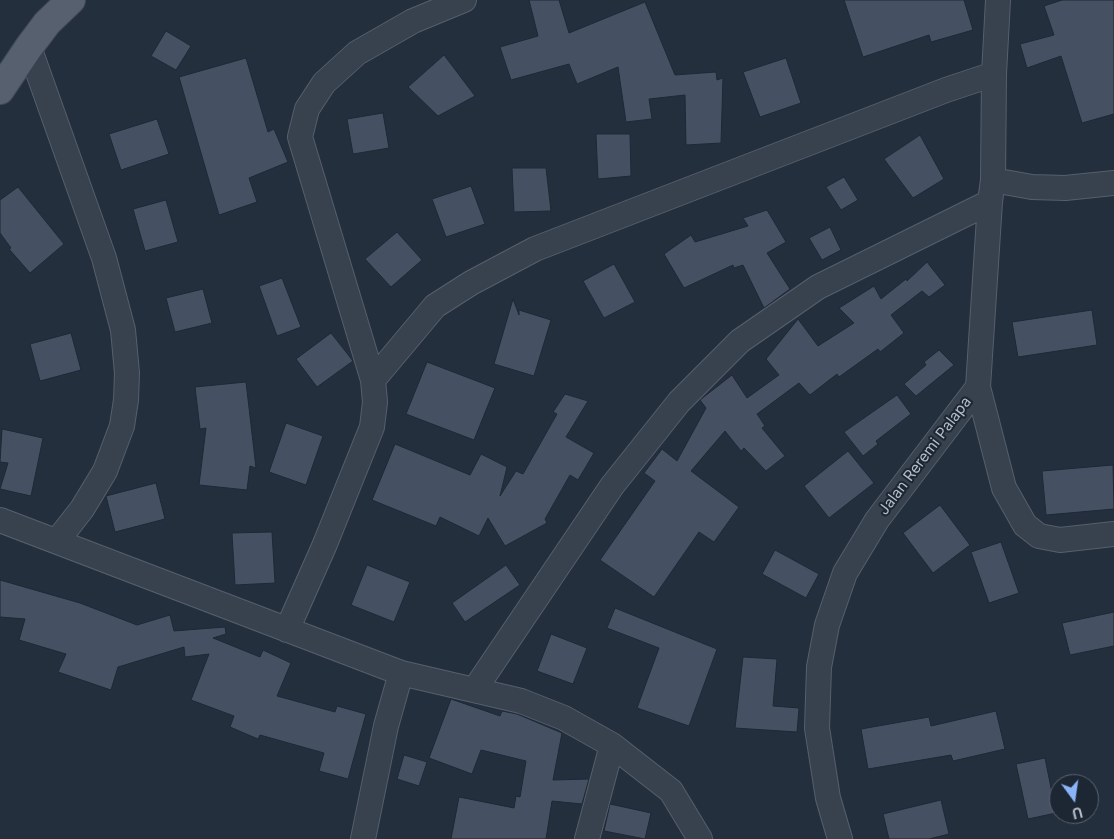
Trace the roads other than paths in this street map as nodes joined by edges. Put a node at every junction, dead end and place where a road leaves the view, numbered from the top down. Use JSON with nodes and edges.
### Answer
{"nodes":[{"id":1,"x":71,"y":0,"type":"edge"},
{"id":2,"x":464,"y":0,"type":"edge"},
{"id":3,"x":998,"y":0,"type":"edge"},
{"id":4,"x":28,"y":47,"type":"junction"},
{"id":5,"x":994,"y":74,"type":"junction"},
{"id":6,"x":0,"y":90,"type":"edge"},
{"id":7,"x":1114,"y":183,"type":"edge"},
{"id":8,"x":992,"y":191,"type":"junction"},
{"id":9,"x":373,"y":380,"type":"junction"},
{"id":10,"x":978,"y":387,"type":"junction"},
{"id":11,"x":0,"y":520,"type":"edge"},
{"id":12,"x":1114,"y":534,"type":"edge"},
{"id":13,"x":57,"y":542,"type":"junction"},
{"id":14,"x":287,"y":630,"type":"junction"},
{"id":15,"x":402,"y":673,"type":"junction"},
{"id":16,"x":474,"y":689,"type":"junction"},
{"id":17,"x":612,"y":745,"type":"junction"},
{"id":18,"x":363,"y":839,"type":"edge"},
{"id":19,"x":587,"y":839,"type":"edge"},
{"id":20,"x":700,"y":839,"type":"edge"},
{"id":21,"x":840,"y":839,"type":"edge"}],
"edges":[{"from":1,"to":4,"type":"main road"},
{"from":2,"to":9,"type":"street"},
{"from":3,"to":5,"type":"street","name":"Jalan Reremi Palapa"},
{"from":4,"to":6,"type":"main road"},
{"from":4,"to":13,"type":"street"},
{"from":5,"to":8,"type":"street","name":"Jalan Reremi Palapa"},
{"from":5,"to":9,"type":"street"},
{"from":7,"to":8,"type":"street"},
{"from":8,"to":10,"type":"street","name":"Jalan Reremi Palapa"},
{"from":8,"to":16,"type":"street"},
{"from":9,"to":14,"type":"street"},
{"from":10,"to":12,"type":"street"},
{"from":10,"to":21,"type":"street","name":"Jalan Reremi Palapa"},
{"from":11,"to":13,"type":"street"},
{"from":13,"to":14,"type":"street"},
{"from":14,"to":15,"type":"street"},
{"from":15,"to":16,"type":"street"},
{"from":15,"to":18,"type":"street"},
{"from":16,"to":17,"type":"street"},
{"from":17,"to":19,"type":"street"},
{"from":17,"to":20,"type":"street"}]}
